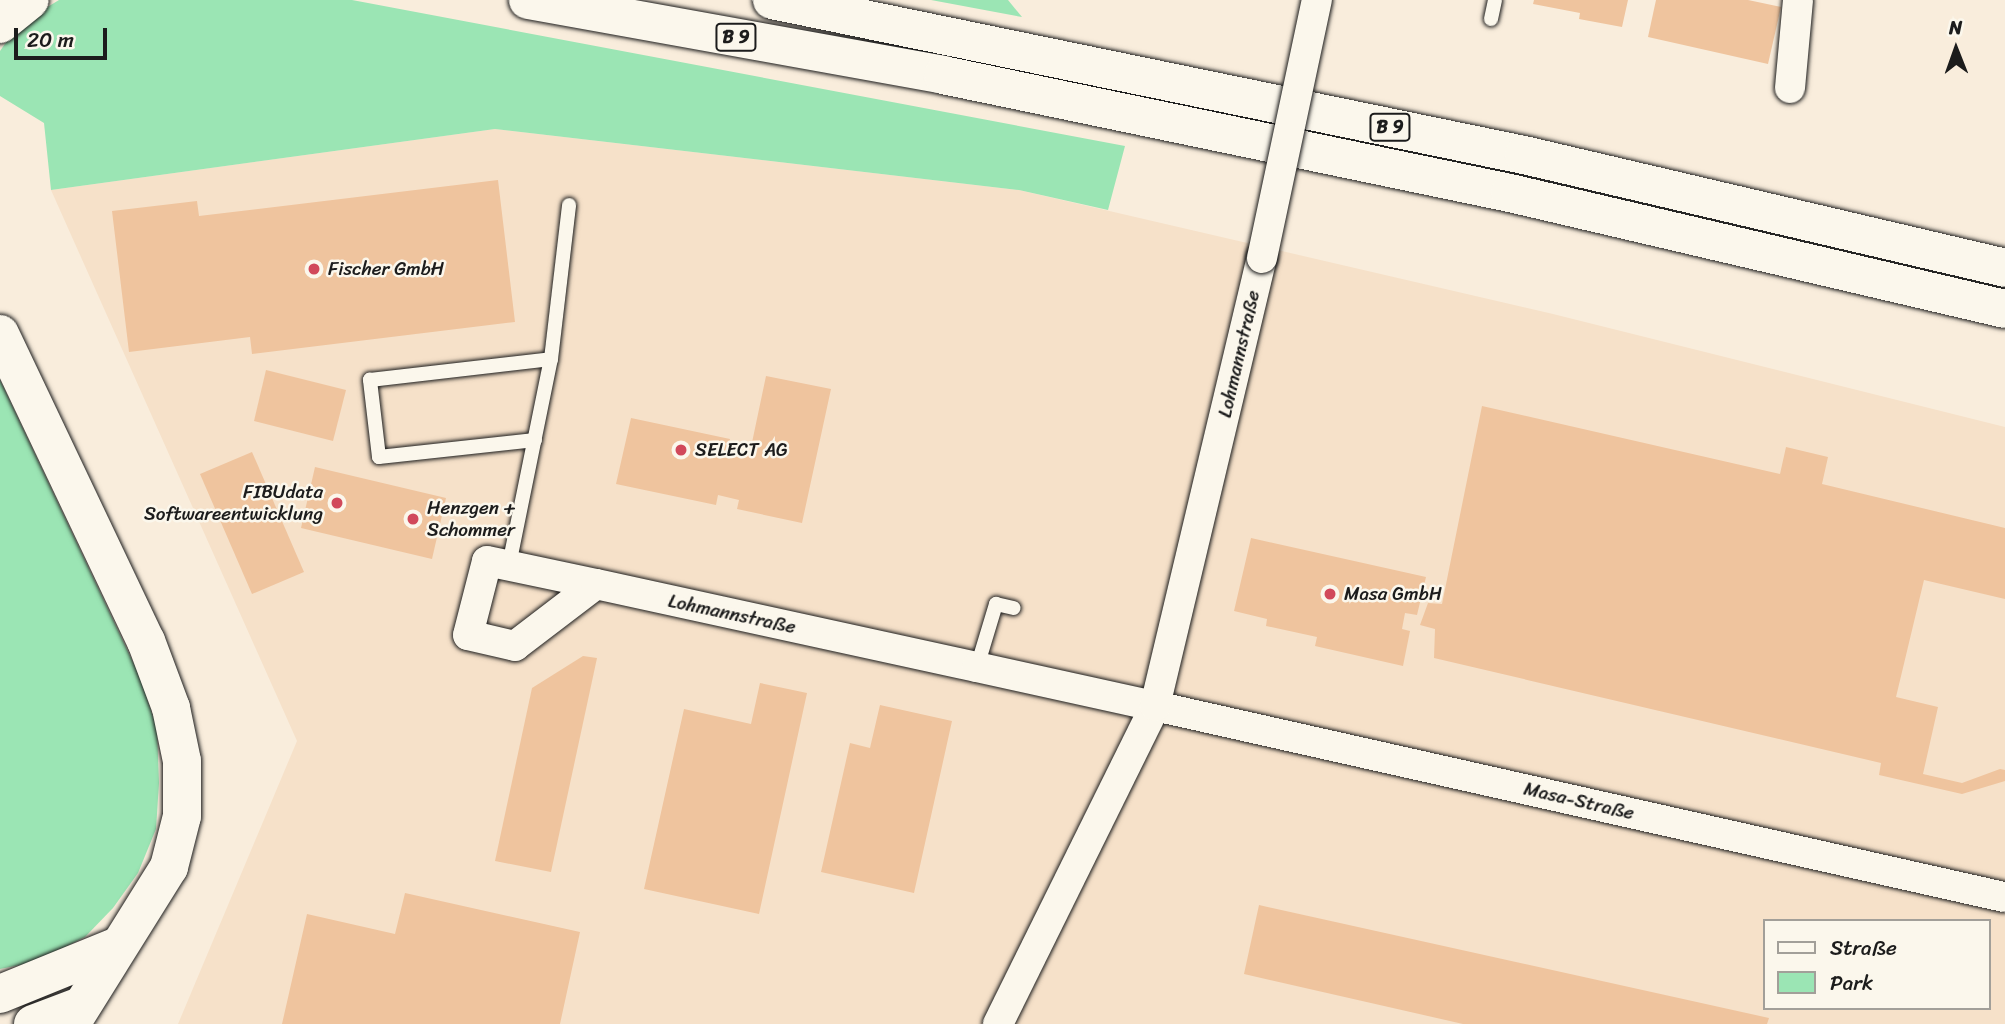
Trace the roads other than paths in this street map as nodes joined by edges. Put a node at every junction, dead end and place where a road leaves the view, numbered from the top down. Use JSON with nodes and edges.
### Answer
{"nodes":[{"id":1,"x":30,"y":0,"type":"edge"},
{"id":2,"x":528,"y":0,"type":"edge"},
{"id":3,"x":772,"y":0,"type":"edge"},
{"id":4,"x":1317,"y":0,"type":"edge"},
{"id":5,"x":1495,"y":0,"type":"edge"},
{"id":6,"x":1795,"y":1,"type":"edge"},
{"id":7,"x":1491,"y":19,"type":"dead end"},
{"id":8,"x":0,"y":24,"type":"edge"},
{"id":9,"x":1790,"y":88,"type":"dead end"},
{"id":10,"x":569,"y":205,"type":"dead end"},
{"id":11,"x":2005,"y":268,"type":"edge"},
{"id":12,"x":2005,"y":309,"type":"edge"},
{"id":13,"x":0,"y":334,"type":"edge"},
{"id":14,"x":551,"y":359,"type":"junction"},
{"id":15,"x":535,"y":440,"type":"junction"},
{"id":16,"x":509,"y":565,"type":"junction"},
{"id":17,"x":596,"y":584,"type":"junction"},
{"id":18,"x":1014,"y":608,"type":"dead end"},
{"id":19,"x":977,"y":667,"type":"junction"},
{"id":20,"x":1155,"y":706,"type":"junction"},
{"id":21,"x":2004,"y":897,"type":"edge"},
{"id":22,"x":116,"y":947,"type":"junction"},
{"id":23,"x":1,"y":993,"type":"edge"},
{"id":24,"x":74,"y":1015,"type":"edge"},
{"id":25,"x":33,"y":1024,"type":"edge"},
{"id":26,"x":998,"y":1024,"type":"edge"}],
"edges":[{"from":1,"to":8,"type":"highway"},
{"from":2,"to":12,"type":"highway","number":"B 9"},
{"from":3,"to":11,"type":"highway","number":"B 9"},
{"from":4,"to":20,"type":"street","name":"Lohmannstraße","bridge":true},
{"from":5,"to":7,"type":"lane"},
{"from":6,"to":9,"type":"street"},
{"from":10,"to":14,"type":"lane"},
{"from":13,"to":22,"type":"highway"},
{"from":14,"to":15,"type":"lane"},
{"from":14,"to":15,"type":"lane"},
{"from":15,"to":16,"type":"lane"},
{"from":16,"to":17,"type":"street","name":"Lohmannstraße"},
{"from":16,"to":17,"type":"street"},
{"from":17,"to":19,"type":"street","name":"Lohmannstraße"},
{"from":18,"to":19,"type":"lane"},
{"from":19,"to":20,"type":"street","name":"Lohmannstraße"},
{"from":20,"to":21,"type":"street","name":"Masa-Straße"},
{"from":20,"to":26,"type":"street","name":"Lohmannstraße"},
{"from":22,"to":23,"type":"highway"},
{"from":22,"to":24,"type":"highway"},
{"from":24,"to":25,"type":"highway"}]}
